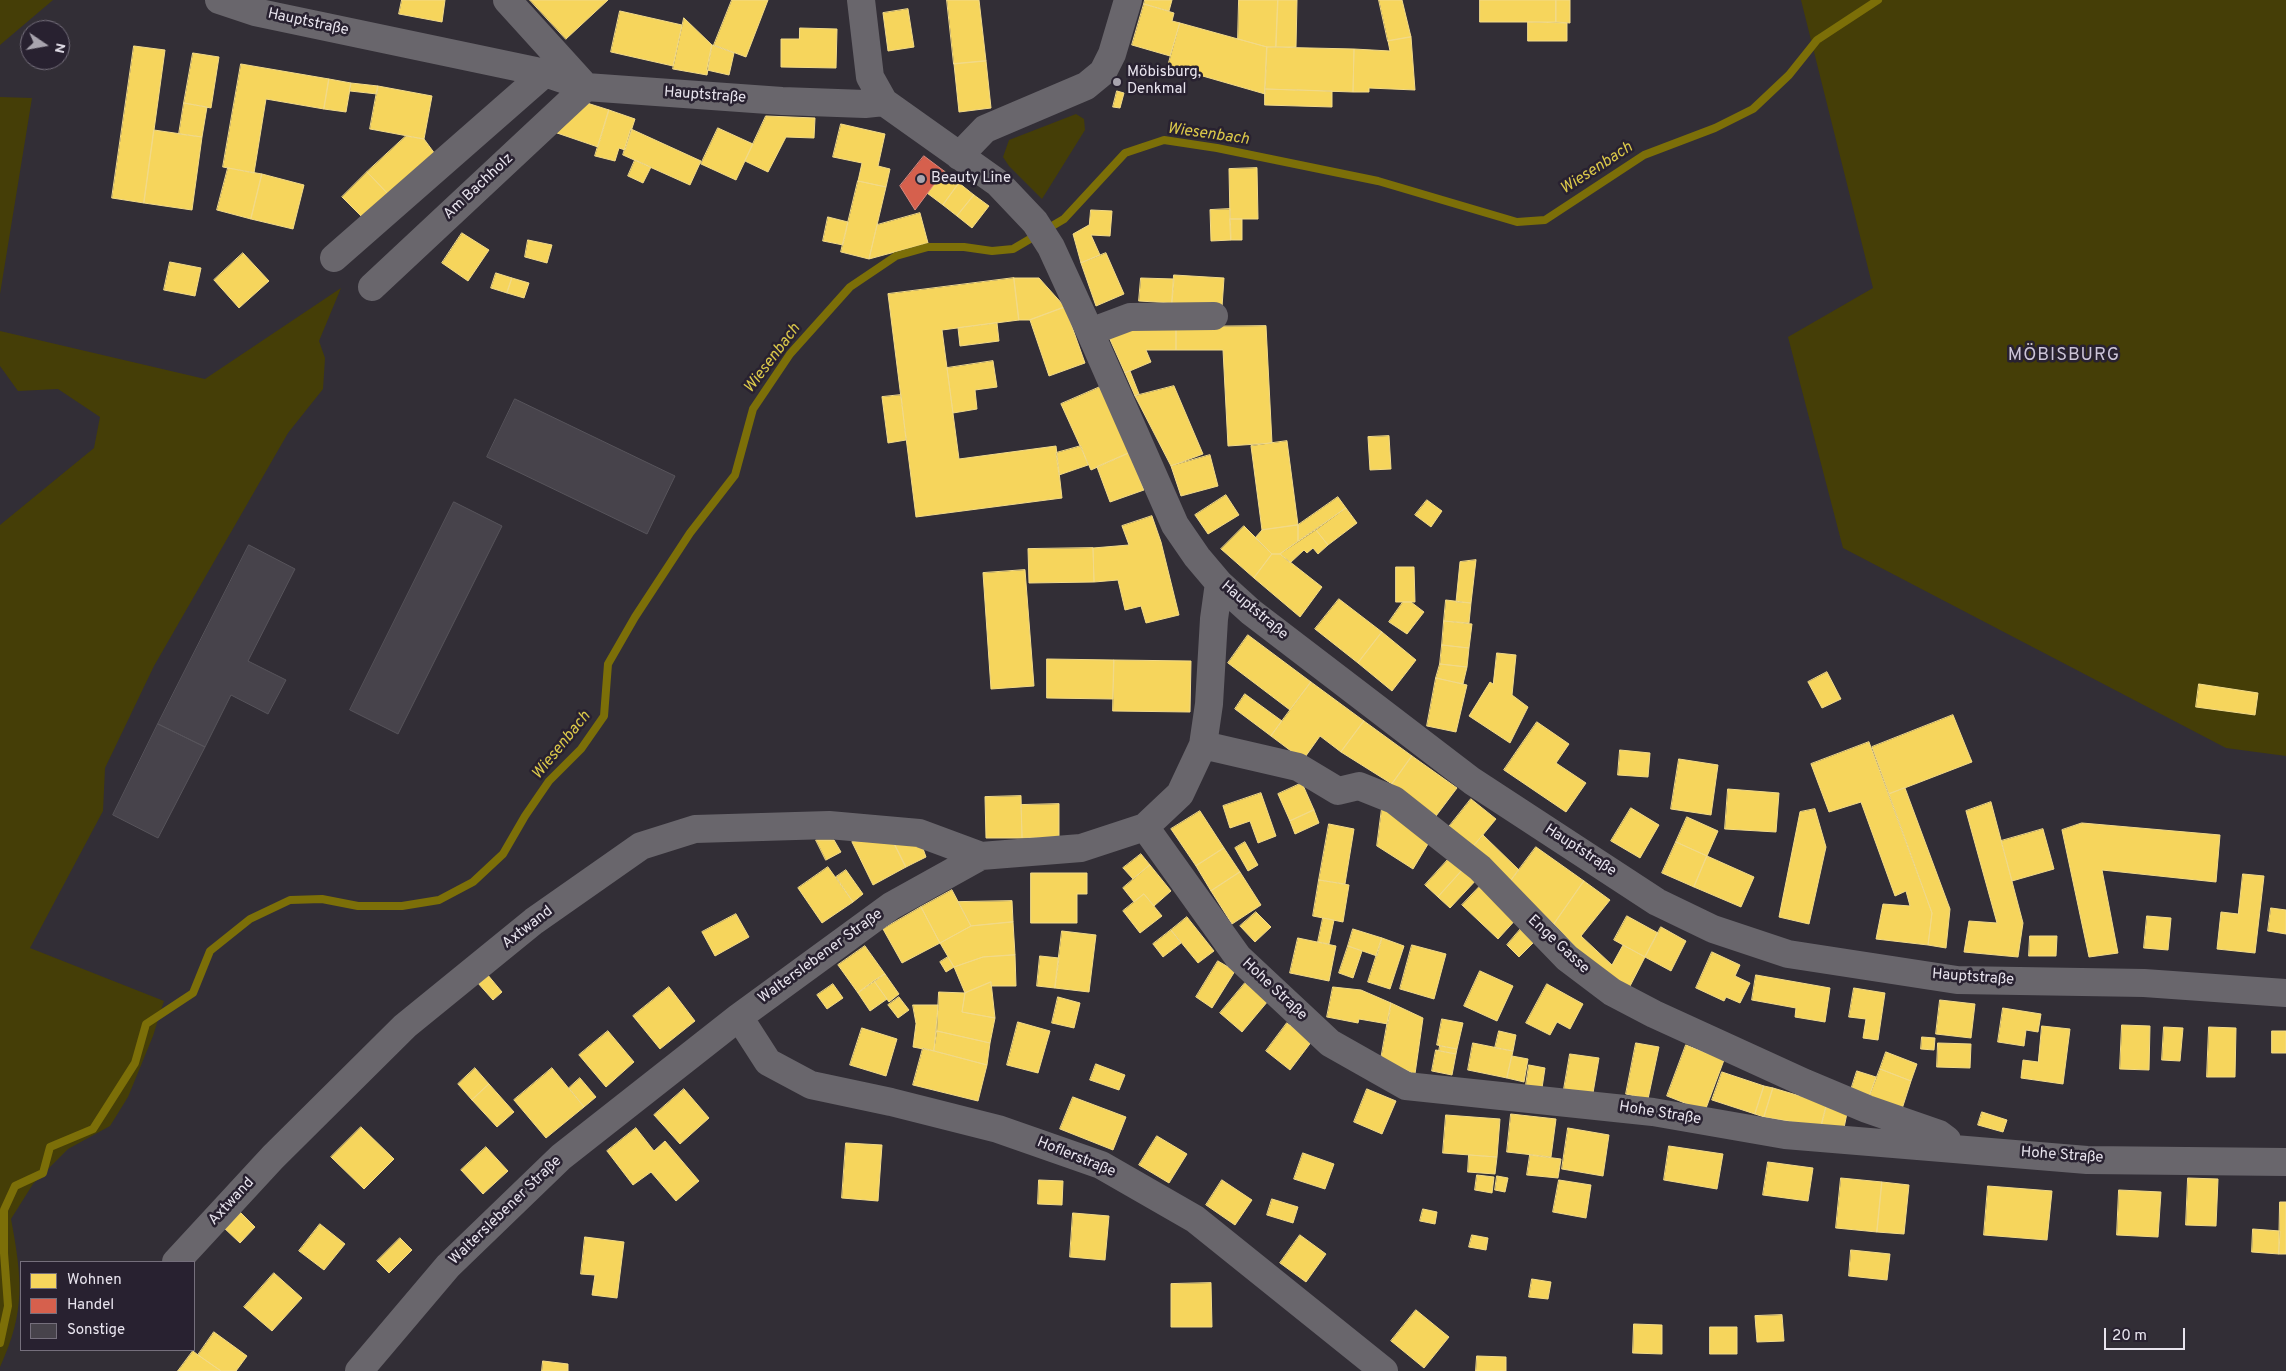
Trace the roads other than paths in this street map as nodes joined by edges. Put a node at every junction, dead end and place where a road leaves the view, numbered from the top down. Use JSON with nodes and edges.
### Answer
{"nodes":[{"id":1,"x":219,"y":0,"type":"edge"},
{"id":2,"x":508,"y":0,"type":"edge"},
{"id":3,"x":861,"y":0,"type":"edge"},
{"id":4,"x":1128,"y":0,"type":"edge"},
{"id":5,"x":545,"y":74,"type":"junction"},
{"id":6,"x":586,"y":87,"type":"junction"},
{"id":7,"x":884,"y":102,"type":"junction"},
{"id":8,"x":959,"y":156,"type":"junction"},
{"id":9,"x":334,"y":258,"type":"dead end"},
{"id":10,"x":372,"y":286,"type":"dead end"},
{"id":11,"x":1214,"y":316,"type":"dead end"},
{"id":12,"x":1090,"y":332,"type":"junction"},
{"id":13,"x":1219,"y":583,"type":"junction"},
{"id":14,"x":1203,"y":745,"type":"junction"},
{"id":15,"x":1145,"y":827,"type":"junction"},
{"id":16,"x":981,"y":856,"type":"junction"},
{"id":17,"x":2286,"y":993,"type":"edge"},
{"id":18,"x":739,"y":1017,"type":"junction"},
{"id":19,"x":1958,"y":1148,"type":"junction"},
{"id":20,"x":2286,"y":1162,"type":"edge"},
{"id":21,"x":177,"y":1261,"type":"edge"},
{"id":22,"x":359,"y":1371,"type":"edge"},
{"id":23,"x":1384,"y":1371,"type":"edge"}],
"edges":[{"from":1,"to":5,"type":"street","name":"Hauptstraße"},
{"from":2,"to":6,"type":"street"},
{"from":3,"to":7,"type":"street"},
{"from":4,"to":8,"type":"street"},
{"from":5,"to":6,"type":"street","name":"Hauptstraße"},
{"from":5,"to":9,"type":"street"},
{"from":6,"to":7,"type":"street","name":"Hauptstraße"},
{"from":6,"to":10,"type":"street","name":"Am Bachholz"},
{"from":7,"to":8,"type":"street","name":"Hauptstraße"},
{"from":8,"to":12,"type":"street","name":"Hauptstraße"},
{"from":11,"to":12,"type":"street"},
{"from":12,"to":13,"type":"street","name":"Hauptstraße"},
{"from":13,"to":14,"type":"street","name":"Walterslebener Straße"},
{"from":13,"to":17,"type":"street","name":"Hauptstraße"},
{"from":14,"to":15,"type":"street","name":"Walterslebener Straße"},
{"from":14,"to":19,"type":"street","name":"Enge Gasse"},
{"from":15,"to":16,"type":"street","name":"Walterslebener Straße"},
{"from":15,"to":19,"type":"street","name":"Hohe Straße"},
{"from":16,"to":18,"type":"street","name":"Walterslebener Straße"},
{"from":16,"to":21,"type":"street","name":"Axtwand"},
{"from":18,"to":22,"type":"street","name":"Walterslebener Straße"},
{"from":18,"to":23,"type":"street","name":"Hoflerstraße"},
{"from":19,"to":20,"type":"street","name":"Hohe Straße"}]}
